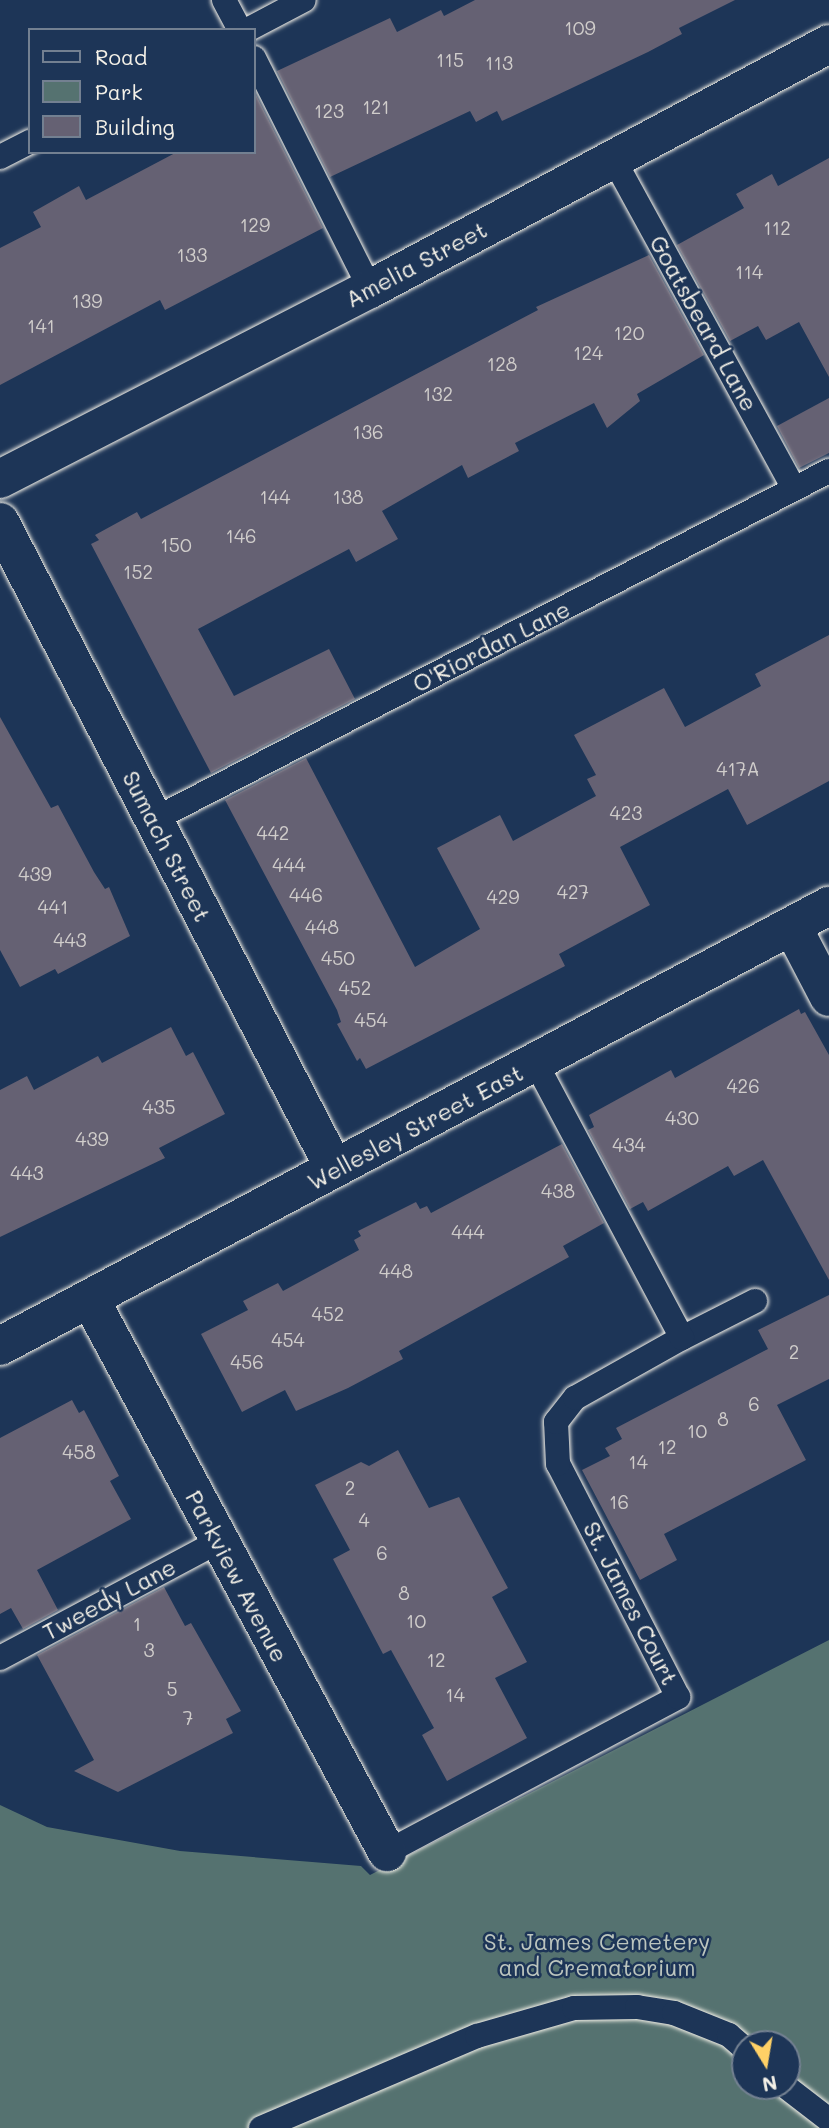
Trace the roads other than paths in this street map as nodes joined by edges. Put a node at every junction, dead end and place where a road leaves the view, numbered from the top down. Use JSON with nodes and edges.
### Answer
{"nodes":[{"id":1,"x":224,"y":0,"type":"edge"},
{"id":2,"x":304,"y":0,"type":"edge"},
{"id":3,"x":239,"y":28,"type":"edge"},
{"id":4,"x":251,"y":28,"type":"edge"},
{"id":5,"x":829,"y":44,"type":"edge"},
{"id":6,"x":256,"y":62,"type":"edge"},
{"id":7,"x":28,"y":143,"type":"edge"},
{"id":8,"x":0,"y":158,"type":"edge"},
{"id":9,"x":613,"y":158,"type":"junction"},
{"id":10,"x":370,"y":289,"type":"junction"},
{"id":11,"x":829,"y":471,"type":"edge"},
{"id":12,"x":0,"y":479,"type":"edge"},
{"id":13,"x":794,"y":489,"type":"junction"},
{"id":14,"x":0,"y":522,"type":"edge"},
{"id":15,"x":153,"y":820,"type":"junction"},
{"id":16,"x":829,"y":906,"type":"edge"},
{"id":17,"x":792,"y":926,"type":"junction"},
{"id":18,"x":829,"y":997,"type":"edge"},
{"id":19,"x":536,"y":1063,"type":"junction"},
{"id":20,"x":334,"y":1168,"type":"junction"},
{"id":21,"x":90,"y":1299,"type":"junction"},
{"id":22,"x":755,"y":1301,"type":"dead end"},
{"id":23,"x":682,"y":1338,"type":"junction"},
{"id":24,"x":0,"y":1346,"type":"edge"},
{"id":25,"x":217,"y":1542,"type":"junction"},
{"id":26,"x":0,"y":1658,"type":"edge"},
{"id":27,"x":387,"y":1852,"type":"joint"},
{"id":28,"x":731,"y":2037,"type":"edge"},
{"id":29,"x":801,"y":2098,"type":"edge"},
{"id":30,"x":829,"y":2120,"type":"edge"},
{"id":31,"x":261,"y":2128,"type":"edge"}],
"edges":[{"from":1,"to":3,"type":"lane"},
{"from":2,"to":4,"type":"lane"},
{"from":5,"to":9,"type":"street","name":"Amelia Street"},
{"from":6,"to":10,"type":"lane"},
{"from":7,"to":8,"type":"lane"},
{"from":9,"to":10,"type":"street","name":"Amelia Street"},
{"from":9,"to":13,"type":"lane","name":"Goatsbeard Lane"},
{"from":10,"to":12,"type":"street","name":"Amelia Street"},
{"from":11,"to":13,"type":"lane","name":"O'Riordan Lane"},
{"from":13,"to":15,"type":"lane","name":"O'Riordan Lane"},
{"from":14,"to":15,"type":"street","name":"Sumach Street"},
{"from":15,"to":20,"type":"street","name":"Sumach Street"},
{"from":16,"to":17,"type":"street","name":"Wellesley Street East"},
{"from":17,"to":18,"type":"street"},
{"from":17,"to":19,"type":"street","name":"Wellesley Street East"},
{"from":19,"to":20,"type":"street","name":"Wellesley Street East"},
{"from":19,"to":23,"type":"lane"},
{"from":20,"to":21,"type":"street","name":"Wellesley Street East"},
{"from":21,"to":24,"type":"street","name":"Wellesley Street East"},
{"from":21,"to":25,"type":"street","name":"Parkview Avenue"},
{"from":22,"to":23,"type":"lane","name":"St. James Court"},
{"from":23,"to":27,"type":"lane","name":"St. James Court"},
{"from":25,"to":26,"type":"lane","name":"Tweedy Lane"},
{"from":25,"to":27,"type":"street","name":"Parkview Avenue"},
{"from":28,"to":31,"type":"lane"},
{"from":29,"to":30,"type":"lane"}]}
